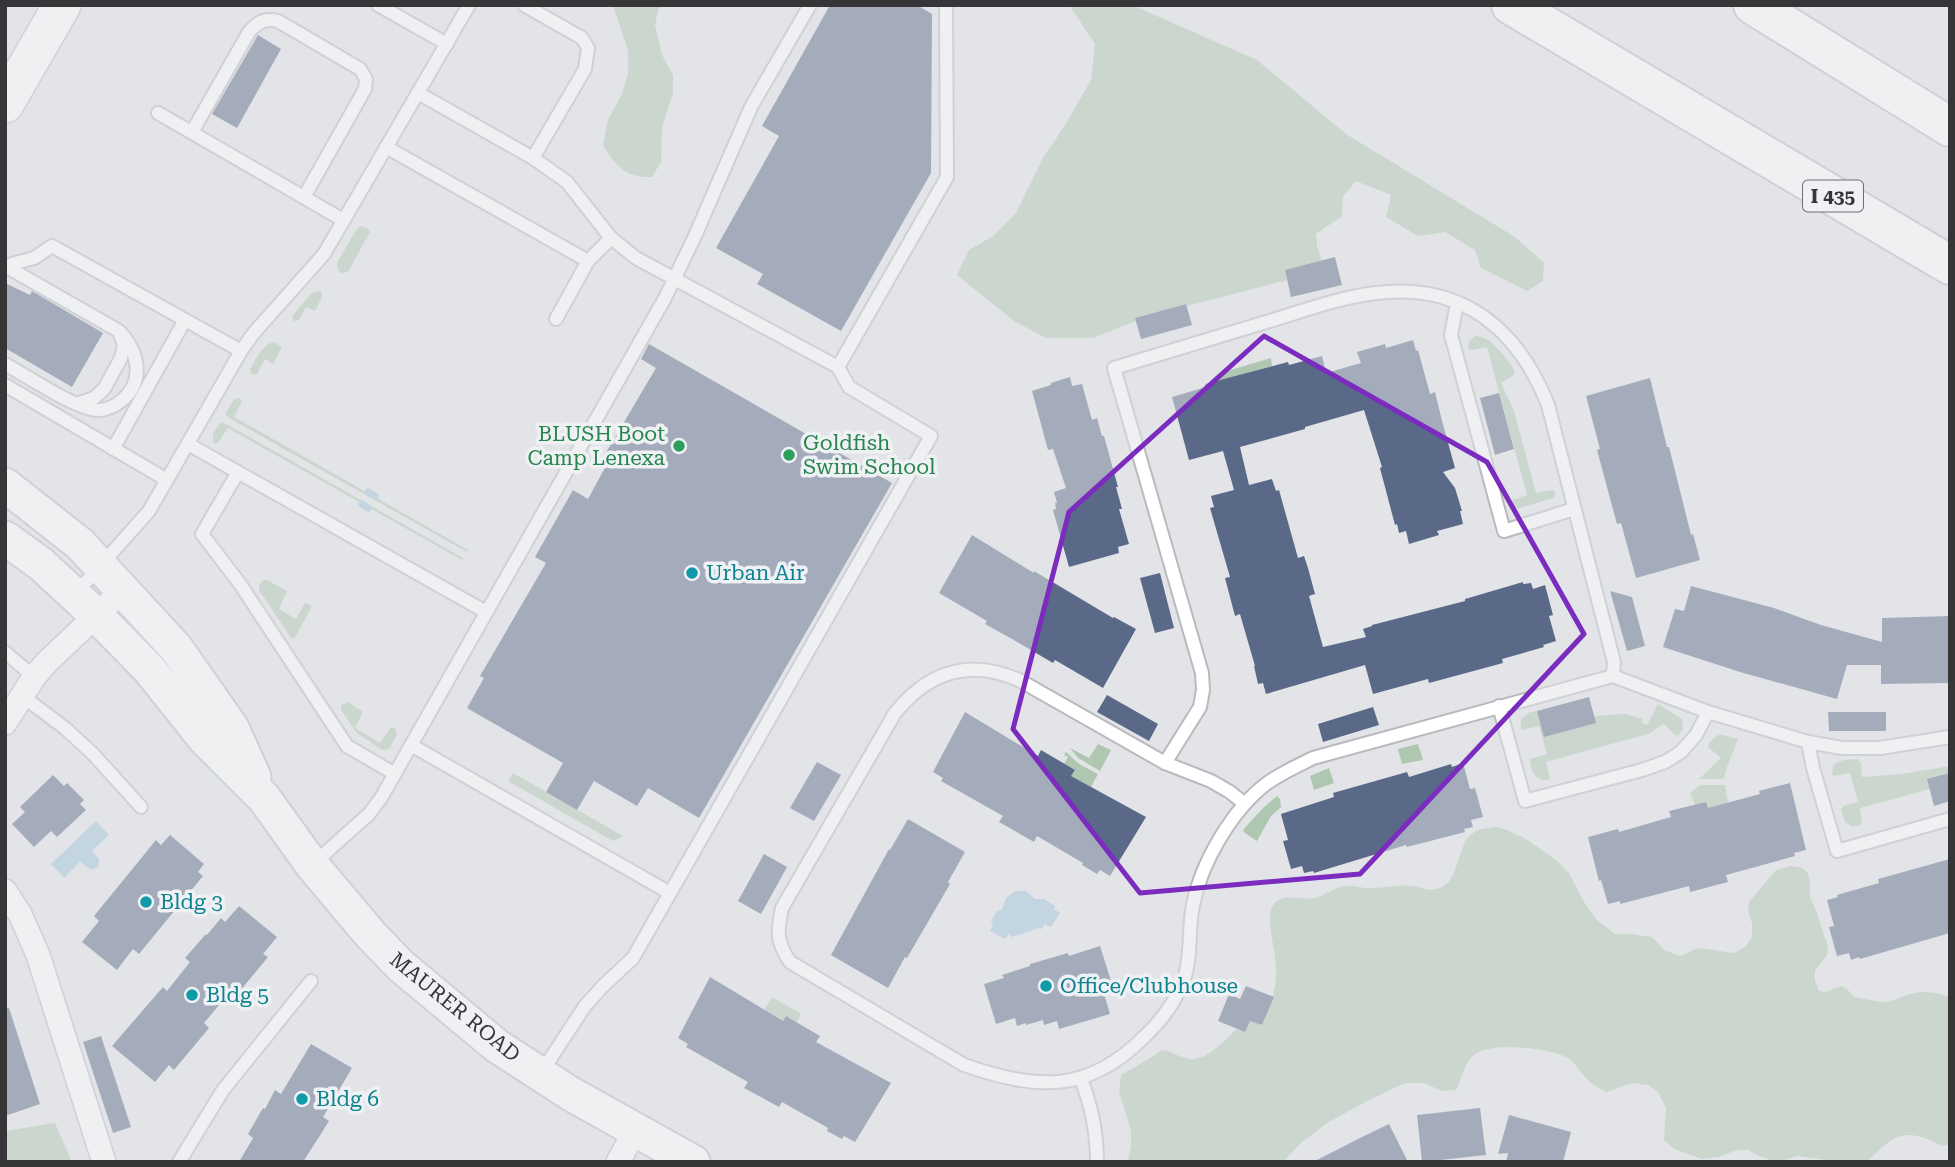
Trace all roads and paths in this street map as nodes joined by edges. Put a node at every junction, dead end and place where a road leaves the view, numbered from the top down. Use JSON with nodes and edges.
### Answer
{"nodes":[{"id":1,"x":62,"y":5,"type":"edge"},
{"id":2,"x":378,"y":5,"type":"edge"},
{"id":3,"x":469,"y":5,"type":"edge"},
{"id":4,"x":524,"y":5,"type":"edge"},
{"id":5,"x":810,"y":5,"type":"edge"},
{"id":6,"x":946,"y":5,"type":"edge"},
{"id":7,"x":1511,"y":5,"type":"edge"},
{"id":8,"x":1753,"y":5,"type":"edge"},
{"id":9,"x":447,"y":44,"type":"junction"},
{"id":10,"x":418,"y":93,"type":"junction"},
{"id":11,"x":5,"y":104,"type":"edge"},
{"id":12,"x":158,"y":113,"type":"dead end"},
{"id":13,"x":1950,"y":127,"type":"edge"},
{"id":14,"x":192,"y":132,"type":"junction"},
{"id":15,"x":386,"y":147,"type":"junction"},
{"id":16,"x":533,"y":158,"type":"junction"},
{"id":17,"x":304,"y":197,"type":"junction"},
{"id":18,"x":343,"y":220,"type":"junction"},
{"id":19,"x":611,"y":238,"type":"junction"},
{"id":20,"x":587,"y":261,"type":"junction"},
{"id":21,"x":1950,"y":265,"type":"edge"},
{"id":22,"x":6,"y":268,"type":"edge"},
{"id":23,"x":674,"y":279,"type":"junction"},
{"id":24,"x":1457,"y":303,"type":"junction"},
{"id":25,"x":556,"y":319,"type":"dead end"},
{"id":26,"x":185,"y":320,"type":"junction"},
{"id":27,"x":119,"y":331,"type":"junction"},
{"id":28,"x":241,"y":351,"type":"junction"},
{"id":29,"x":5,"y":364,"type":"edge"},
{"id":30,"x":838,"y":367,"type":"junction"},
{"id":31,"x":5,"y":385,"type":"edge"},
{"id":32,"x":77,"y":404,"type":"junction"},
{"id":33,"x":188,"y":444,"type":"junction"},
{"id":34,"x":113,"y":449,"type":"junction"},
{"id":35,"x":238,"y":472,"type":"junction"},
{"id":36,"x":167,"y":481,"type":"junction"},
{"id":37,"x":5,"y":485,"type":"edge"},
{"id":38,"x":1574,"y":509,"type":"junction"},
{"id":39,"x":5,"y":538,"type":"edge"},
{"id":40,"x":102,"y":566,"type":"junction"},
{"id":41,"x":123,"y":590,"type":"junction"},
{"id":42,"x":85,"y":605,"type":"junction"},
{"id":43,"x":486,"y":612,"type":"junction"},
{"id":44,"x":5,"y":652,"type":"edge"},
{"id":45,"x":1612,"y":676,"type":"junction"},
{"id":46,"x":28,"y":686,"type":"junction"},
{"id":47,"x":1499,"y":706,"type":"junction"},
{"id":48,"x":1708,"y":712,"type":"junction"},
{"id":49,"x":5,"y":723,"type":"edge"},
{"id":50,"x":1950,"y":737,"type":"edge"},
{"id":51,"x":1808,"y":742,"type":"junction"},
{"id":52,"x":411,"y":745,"type":"junction"},
{"id":53,"x":1165,"y":763,"type":"junction"},
{"id":54,"x":395,"y":774,"type":"junction"},
{"id":55,"x":264,"y":799,"type":"junction"},
{"id":56,"x":1245,"y":804,"type":"junction"},
{"id":57,"x":141,"y":807,"type":"dead end"},
{"id":58,"x":1950,"y":819,"type":"edge"},
{"id":59,"x":312,"y":865,"type":"junction"},
{"id":60,"x":5,"y":891,"type":"edge"},
{"id":61,"x":670,"y":893,"type":"junction"},
{"id":62,"x":311,"y":981,"type":"dead end"},
{"id":63,"x":540,"y":1074,"type":"junction"},
{"id":64,"x":1082,"y":1079,"type":"junction"},
{"id":65,"x":636,"y":1129,"type":"junction"},
{"id":66,"x":104,"y":1162,"type":"edge"},
{"id":67,"x":179,"y":1162,"type":"edge"},
{"id":68,"x":618,"y":1162,"type":"edge"},
{"id":69,"x":693,"y":1162,"type":"edge"},
{"id":70,"x":1097,"y":1162,"type":"edge"}],
"edges":[{"from":1,"to":11,"type":"main road"},
{"from":2,"to":9,"type":"lane"},
{"from":3,"to":9,"type":"lane"},
{"from":4,"to":16,"type":"lane"},
{"from":5,"to":23,"type":"lane"},
{"from":6,"to":30,"type":"lane"},
{"from":7,"to":21,"type":"highway","number":"I 435"},
{"from":8,"to":13,"type":"highway"},
{"from":9,"to":10,"type":"lane"},
{"from":10,"to":15,"type":"lane"},
{"from":10,"to":16,"type":"lane"},
{"from":12,"to":14,"type":"lane"},
{"from":14,"to":17,"type":"lane"},
{"from":14,"to":17,"type":"lane"},
{"from":15,"to":18,"type":"lane"},
{"from":15,"to":20,"type":"lane"},
{"from":16,"to":19,"type":"lane"},
{"from":17,"to":18,"type":"lane"},
{"from":18,"to":28,"type":"lane"},
{"from":19,"to":20,"type":"lane"},
{"from":19,"to":23,"type":"lane"},
{"from":20,"to":25,"type":"lane"},
{"from":22,"to":26,"type":"lane"},
{"from":22,"to":27,"type":"lane"},
{"from":23,"to":30,"type":"lane"},
{"from":23,"to":43,"type":"lane"},
{"from":24,"to":38,"type":"lane"},
{"from":24,"to":38,"type":"lane"},
{"from":24,"to":53,"type":"lane"},
{"from":26,"to":28,"type":"lane"},
{"from":26,"to":34,"type":"lane"},
{"from":27,"to":32,"type":"lane"},
{"from":27,"to":32,"type":"lane"},
{"from":28,"to":33,"type":"lane"},
{"from":29,"to":32,"type":"lane"},
{"from":30,"to":61,"type":"lane"},
{"from":31,"to":34,"type":"lane"},
{"from":33,"to":35,"type":"lane"},
{"from":33,"to":36,"type":"lane"},
{"from":34,"to":36,"type":"lane"},
{"from":35,"to":43,"type":"lane"},
{"from":35,"to":54,"type":"lane"},
{"from":36,"to":40,"type":"lane"},
{"from":37,"to":40,"type":"street","name":"MAURER ROAD"},
{"from":38,"to":45,"type":"lane"},
{"from":39,"to":42,"type":"street","name":"MAURER ROAD"},
{"from":40,"to":41,"type":"street","name":"MAURER ROAD"},
{"from":40,"to":42,"type":"lane"},
{"from":41,"to":42,"type":"street"},
{"from":41,"to":55,"type":"street","name":"MAURER ROAD"},
{"from":42,"to":46,"type":"street"},
{"from":42,"to":55,"type":"street","name":"MAURER ROAD"},
{"from":43,"to":52,"type":"lane"},
{"from":44,"to":46,"type":"lane"},
{"from":45,"to":47,"type":"lane"},
{"from":45,"to":48,"type":"lane"},
{"from":46,"to":49,"type":"street"},
{"from":46,"to":57,"type":"lane"},
{"from":47,"to":48,"type":"lane"},
{"from":47,"to":56,"type":"lane"},
{"from":48,"to":51,"type":"lane"},
{"from":50,"to":51,"type":"lane"},
{"from":51,"to":58,"type":"lane"},
{"from":52,"to":54,"type":"lane"},
{"from":52,"to":61,"type":"lane"},
{"from":53,"to":56,"type":"lane"},
{"from":53,"to":64,"type":"lane"},
{"from":54,"to":59,"type":"lane"},
{"from":55,"to":59,"type":"street","name":"MAURER ROAD"},
{"from":56,"to":64,"type":"lane"},
{"from":59,"to":63,"type":"street","name":"MAURER ROAD"},
{"from":60,"to":66,"type":"street"},
{"from":61,"to":63,"type":"lane"},
{"from":62,"to":67,"type":"lane"},
{"from":63,"to":65,"type":"street","name":"MAURER ROAD"},
{"from":64,"to":70,"type":"lane"},
{"from":65,"to":68,"type":"street"},
{"from":65,"to":69,"type":"street","name":"MAURER ROAD"}]}
